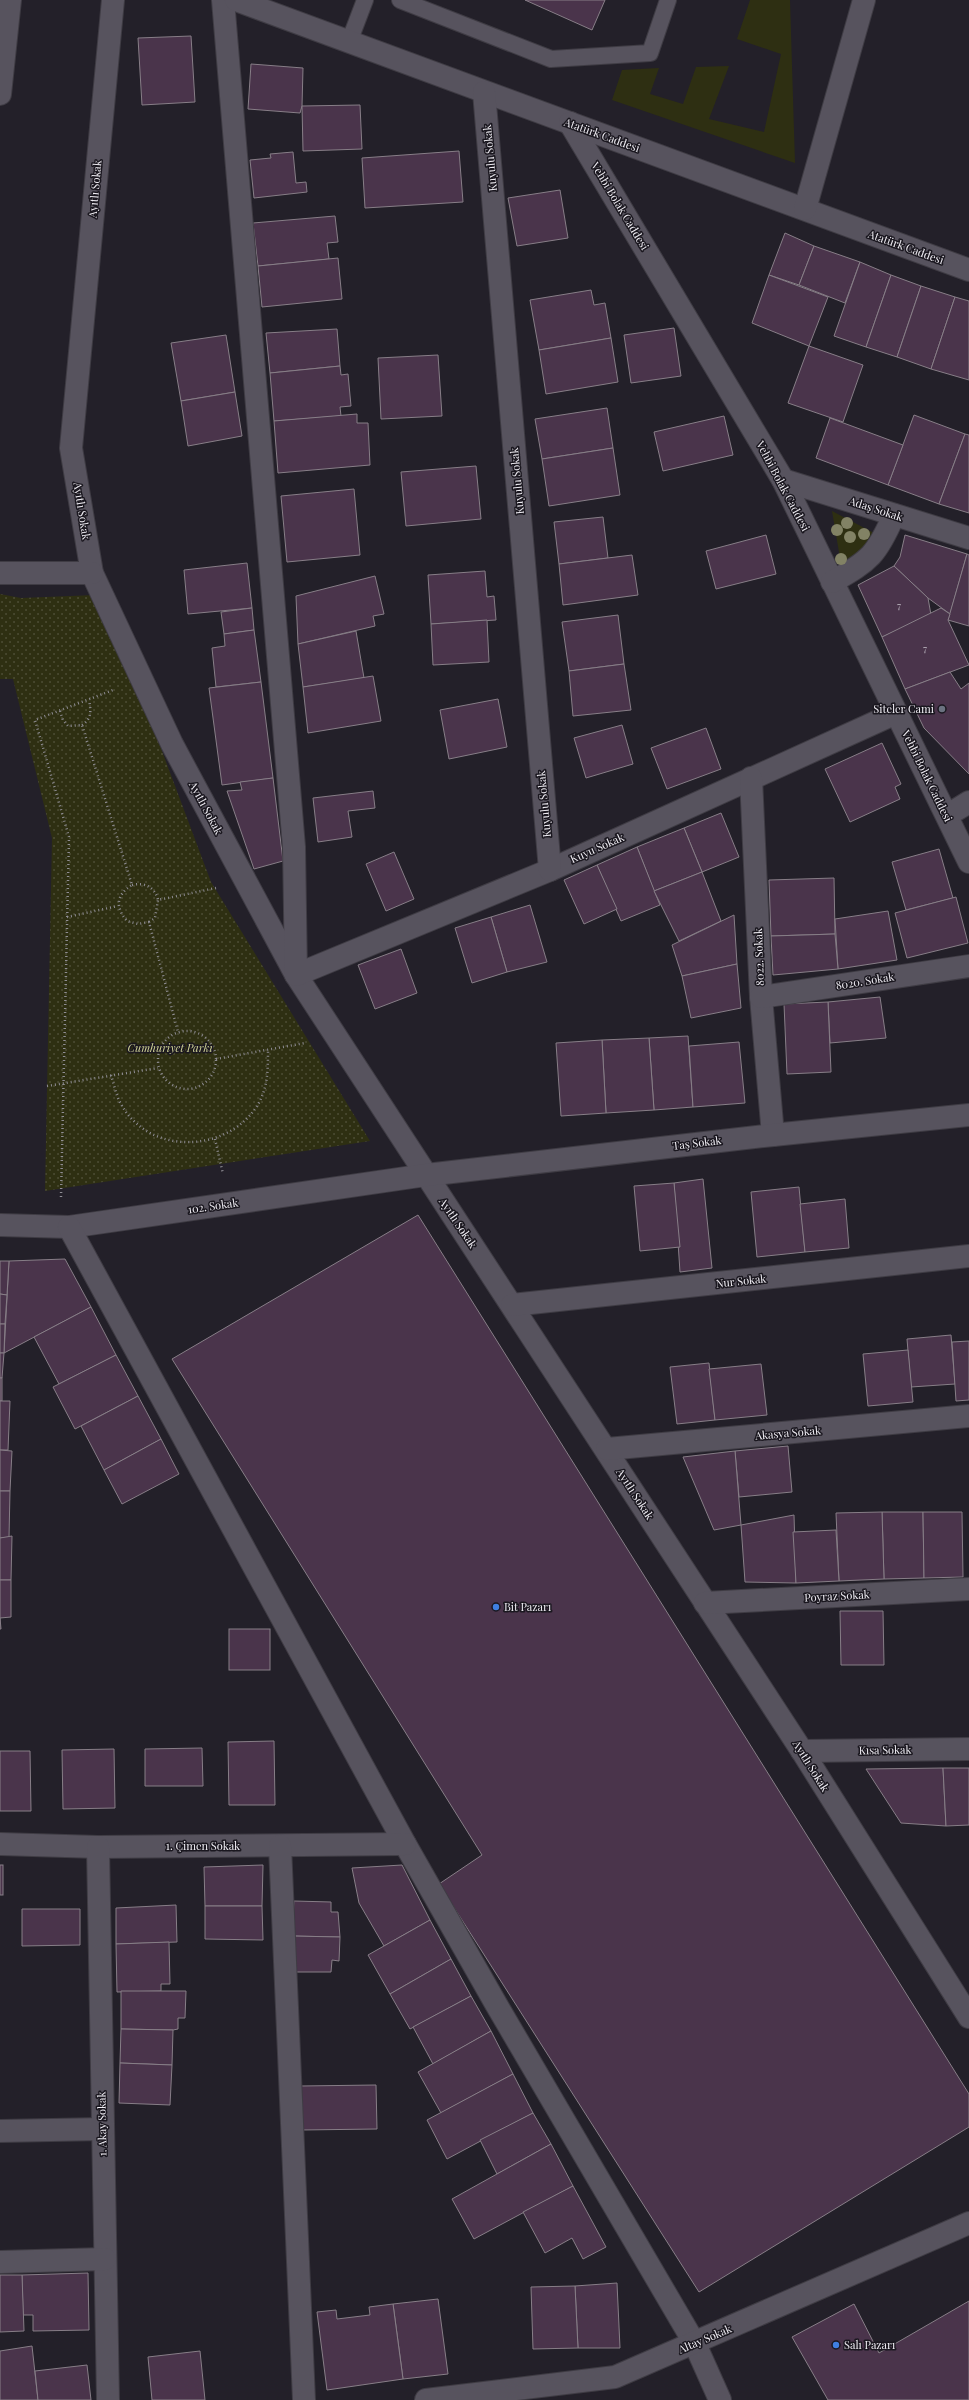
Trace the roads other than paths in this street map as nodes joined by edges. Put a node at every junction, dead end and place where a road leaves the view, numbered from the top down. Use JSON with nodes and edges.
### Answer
{"nodes":[{"id":1,"x":10,"y":0,"type":"edge"},
{"id":2,"x":113,"y":0,"type":"edge"},
{"id":3,"x":223,"y":0,"type":"edge"},
{"id":4,"x":236,"y":0,"type":"edge"},
{"id":5,"x":365,"y":0,"type":"edge"},
{"id":6,"x":400,"y":0,"type":"edge"},
{"id":7,"x":668,"y":0,"type":"edge"},
{"id":8,"x":864,"y":0,"type":"edge"},
{"id":9,"x":349,"y":42,"type":"junction"},
{"id":10,"x":484,"y":92,"type":"junction"},
{"id":11,"x":0,"y":94,"type":"edge"},
{"id":12,"x":570,"y":123,"type":"junction"},
{"id":13,"x":805,"y":209,"type":"junction"},
{"id":14,"x":969,"y":270,"type":"edge"},
{"id":15,"x":783,"y":480,"type":"junction"},
{"id":16,"x":894,"y":515,"type":"junction"},
{"id":17,"x":969,"y":538,"type":"edge"},
{"id":18,"x":0,"y":573,"type":"edge"},
{"id":19,"x":92,"y":573,"type":"junction"},
{"id":20,"x":832,"y":582,"type":"junction"},
{"id":21,"x":896,"y":713,"type":"junction"},
{"id":22,"x":751,"y":778,"type":"junction"},
{"id":23,"x":969,"y":862,"type":"edge"},
{"id":24,"x":550,"y":870,"type":"junction"},
{"id":25,"x":969,"y":966,"type":"edge"},
{"id":26,"x":296,"y":975,"type":"junction"},
{"id":27,"x":761,"y":997,"type":"junction"},
{"id":28,"x":969,"y":1116,"type":"edge"},
{"id":29,"x":773,"y":1135,"type":"junction"},
{"id":30,"x":426,"y":1175,"type":"junction"},
{"id":31,"x":0,"y":1225,"type":"edge"},
{"id":32,"x":69,"y":1227,"type":"junction"},
{"id":33,"x":969,"y":1256,"type":"edge"},
{"id":34,"x":512,"y":1305,"type":"junction"},
{"id":35,"x":969,"y":1416,"type":"edge"},
{"id":36,"x":607,"y":1450,"type":"junction"},
{"id":37,"x":969,"y":1589,"type":"edge"},
{"id":38,"x":705,"y":1603,"type":"junction"},
{"id":39,"x":969,"y":1749,"type":"edge"},
{"id":40,"x":802,"y":1751,"type":"junction"},
{"id":41,"x":0,"y":1844,"type":"edge"},
{"id":42,"x":405,"y":1844,"type":"junction"},
{"id":43,"x":280,"y":1846,"type":"junction"},
{"id":44,"x":98,"y":1847,"type":"junction"},
{"id":45,"x":969,"y":2017,"type":"edge"},
{"id":46,"x":102,"y":2130,"type":"junction"},
{"id":47,"x":0,"y":2131,"type":"edge"},
{"id":48,"x":969,"y":2223,"type":"edge"},
{"id":49,"x":105,"y":2258,"type":"junction"},
{"id":50,"x":0,"y":2262,"type":"edge"},
{"id":51,"x":695,"y":2344,"type":"junction"},
{"id":52,"x":108,"y":2400,"type":"edge"},
{"id":53,"x":304,"y":2400,"type":"edge"},
{"id":54,"x":426,"y":2400,"type":"edge"},
{"id":55,"x":720,"y":2400,"type":"edge"}],
"edges":[{"from":1,"to":11,"type":"street"},
{"from":2,"to":19,"type":"street","name":"Ayıtlı Sokak"},
{"from":3,"to":26,"type":"street"},
{"from":4,"to":9,"type":"street","name":"Atatürk Caddesi"},
{"from":5,"to":9,"type":"lane"},
{"from":6,"to":7,"type":"lane"},
{"from":8,"to":13,"type":"street"},
{"from":9,"to":10,"type":"street","name":"Atatürk Caddesi"},
{"from":10,"to":12,"type":"street","name":"Atatürk Caddesi"},
{"from":10,"to":24,"type":"street","name":"Kuyulu Sokak"},
{"from":12,"to":13,"type":"street","name":"Atatürk Caddesi"},
{"from":12,"to":15,"type":"street","name":"Vehbi Bolak Caddesi"},
{"from":13,"to":14,"type":"street","name":"Atatürk Caddesi"},
{"from":15,"to":16,"type":"street","name":"Adaş Sokak"},
{"from":15,"to":20,"type":"street","name":"Vehbi Bolak Caddesi"},
{"from":16,"to":17,"type":"street","name":"Adaş Sokak"},
{"from":16,"to":20,"type":"street"},
{"from":18,"to":19,"type":"street"},
{"from":19,"to":26,"type":"street","name":"Ayıtlı Sokak"},
{"from":20,"to":21,"type":"street","name":"Vehbi Bolak Caddesi"},
{"from":21,"to":22,"type":"street","name":"Kuyu Sokak"},
{"from":21,"to":23,"type":"street","name":"Vehbi Bolak Caddesi"},
{"from":22,"to":24,"type":"street","name":"Kuyu Sokak"},
{"from":22,"to":27,"type":"street","name":"8022. Sokak"},
{"from":24,"to":26,"type":"street","name":"Kuyu Sokak"},
{"from":25,"to":27,"type":"street","name":"8020. Sokak"},
{"from":26,"to":30,"type":"street","name":"Ayıtlı Sokak"},
{"from":27,"to":29,"type":"street","name":"8022. Sokak"},
{"from":28,"to":29,"type":"street","name":"Taş Sokak"},
{"from":29,"to":30,"type":"street","name":"Taş Sokak"},
{"from":30,"to":32,"type":"street","name":"102. Sokak"},
{"from":30,"to":34,"type":"street","name":"Ayıtlı Sokak"},
{"from":31,"to":32,"type":"street","name":"102. Sokak"},
{"from":32,"to":42,"type":"street"},
{"from":33,"to":34,"type":"street","name":"Nur Sokak"},
{"from":34,"to":36,"type":"street","name":"Ayıtlı Sokak"},
{"from":35,"to":36,"type":"street","name":"Akasya Sokak"},
{"from":36,"to":38,"type":"street","name":"Ayıtlı Sokak"},
{"from":37,"to":38,"type":"street","name":"Poyraz Sokak"},
{"from":38,"to":40,"type":"street","name":"Ayıtlı Sokak"},
{"from":39,"to":40,"type":"street","name":"Kısa Sokak"},
{"from":40,"to":45,"type":"street","name":"Ayıtlı Sokak"},
{"from":41,"to":44,"type":"street","name":"1. Çimen Sokak"},
{"from":42,"to":43,"type":"street","name":"1. Çimen Sokak"},
{"from":42,"to":51,"type":"street"},
{"from":43,"to":44,"type":"street","name":"1. Çimen Sokak"},
{"from":43,"to":53,"type":"street"},
{"from":44,"to":46,"type":"street","name":"1. Akay Sokak"},
{"from":46,"to":47,"type":"street"},
{"from":46,"to":49,"type":"street","name":"1. Akay Sokak"},
{"from":48,"to":51,"type":"street","name":"Altay Sokak"},
{"from":49,"to":50,"type":"street"},
{"from":49,"to":52,"type":"street","name":"1. Akay Sokak"},
{"from":51,"to":54,"type":"street","name":"Altay Sokak"},
{"from":51,"to":55,"type":"street"}]}
